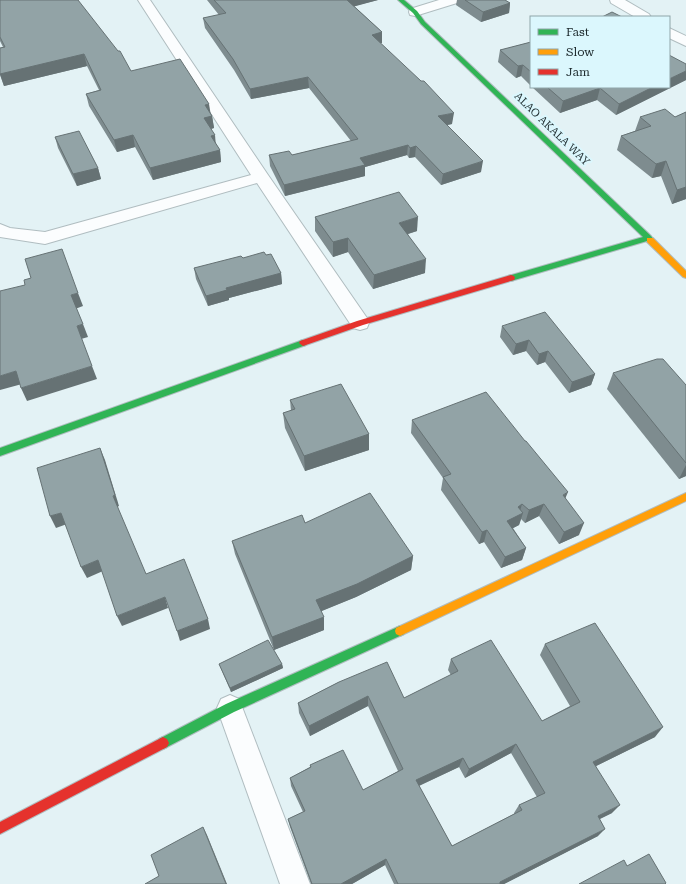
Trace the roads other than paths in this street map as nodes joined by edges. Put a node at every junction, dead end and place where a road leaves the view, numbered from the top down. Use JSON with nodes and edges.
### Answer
{"nodes":[{"id":1,"x":144,"y":0,"type":"edge"},
{"id":2,"x":401,"y":0,"type":"edge"},
{"id":3,"x":452,"y":0,"type":"edge"},
{"id":4,"x":616,"y":0,"type":"edge"},
{"id":5,"x":415,"y":12,"type":"junction"},
{"id":6,"x":642,"y":16,"type":"edge"},
{"id":7,"x":670,"y":33,"type":"edge"},
{"id":8,"x":686,"y":42,"type":"edge"},
{"id":9,"x":261,"y":178,"type":"junction"},
{"id":10,"x":0,"y":230,"type":"edge"},
{"id":11,"x":648,"y":238,"type":"junction"},
{"id":12,"x":686,"y":275,"type":"edge"},
{"id":13,"x":360,"y":323,"type":"junction"},
{"id":14,"x":0,"y":452,"type":"edge"},
{"id":15,"x":686,"y":497,"type":"edge"},
{"id":16,"x":230,"y":708,"type":"junction"},
{"id":17,"x":0,"y":828,"type":"edge"},
{"id":18,"x":295,"y":884,"type":"edge"}],
"edges":[{"from":1,"to":9,"type":"street"},
{"from":2,"to":5,"type":"street","name":"ALAO AKALA WAY"},
{"from":3,"to":5,"type":"street"},
{"from":4,"to":6,"type":"street"},
{"from":5,"to":11,"type":"street","name":"ALAO AKALA WAY"},
{"from":7,"to":8,"type":"street"},
{"from":9,"to":10,"type":"street"},
{"from":9,"to":13,"type":"street"},
{"from":11,"to":12,"type":"street","name":"ALAO AKALA WAY"},
{"from":11,"to":13,"type":"street"},
{"from":13,"to":14,"type":"street"},
{"from":15,"to":16,"type":"street"},
{"from":16,"to":17,"type":"street"},
{"from":16,"to":18,"type":"street"}]}
